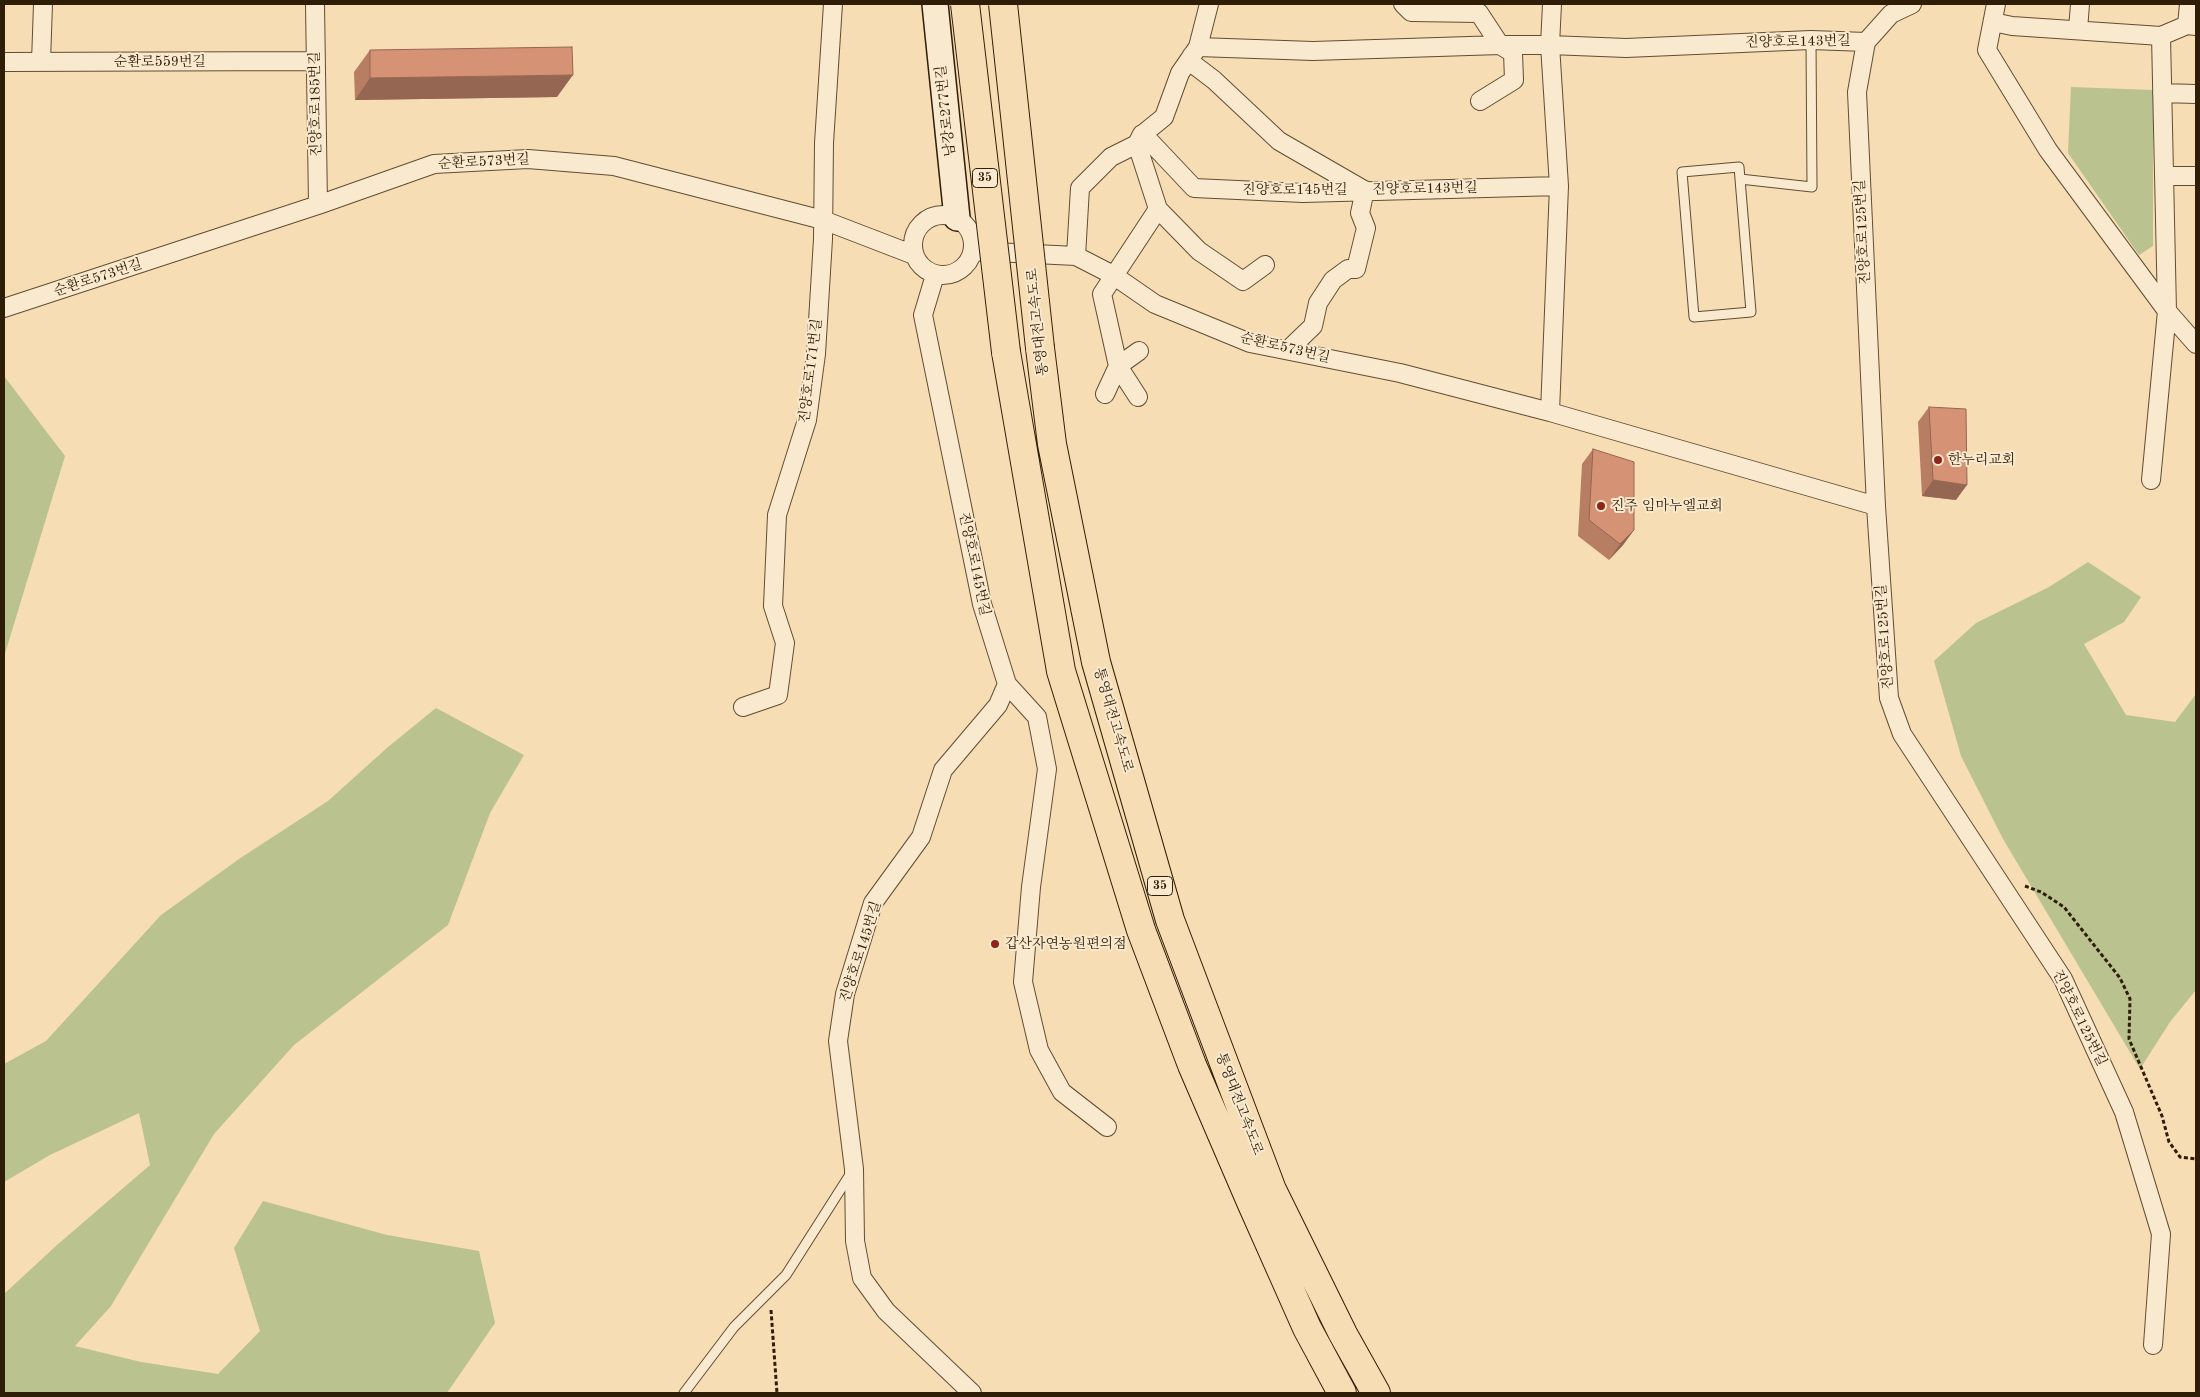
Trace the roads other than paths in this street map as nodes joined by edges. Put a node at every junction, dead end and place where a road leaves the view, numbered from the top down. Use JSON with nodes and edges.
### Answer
{"nodes":[{"id":1,"x":43,"y":4,"type":"edge"},
{"id":2,"x":315,"y":4,"type":"edge"},
{"id":3,"x":833,"y":4,"type":"edge"},
{"id":4,"x":935,"y":4,"type":"edge"},
{"id":5,"x":965,"y":4,"type":"edge"},
{"id":6,"x":1003,"y":4,"type":"edge"},
{"id":7,"x":1209,"y":4,"type":"edge"},
{"id":8,"x":1402,"y":4,"type":"edge"},
{"id":9,"x":1552,"y":4,"type":"edge"},
{"id":10,"x":1912,"y":4,"type":"edge"},
{"id":11,"x":1996,"y":4,"type":"edge"},
{"id":12,"x":2080,"y":4,"type":"edge"},
{"id":13,"x":2189,"y":4,"type":"edge"},
{"id":14,"x":1480,"y":8,"type":"edge"},
{"id":15,"x":1993,"y":22,"type":"junction"},
{"id":16,"x":2192,"y":25,"type":"edge"},
{"id":17,"x":2078,"y":30,"type":"junction"},
{"id":18,"x":2161,"y":36,"type":"junction"},
{"id":19,"x":1811,"y":40,"type":"junction"},
{"id":20,"x":1866,"y":42,"type":"junction"},
{"id":21,"x":1500,"y":45,"type":"junction"},
{"id":22,"x":1550,"y":45,"type":"junction"},
{"id":23,"x":1195,"y":51,"type":"junction"},
{"id":24,"x":316,"y":60,"type":"junction"},
{"id":25,"x":4,"y":62,"type":"edge"},
{"id":26,"x":41,"y":62,"type":"junction"},
{"id":27,"x":2162,"y":93,"type":"junction"},
{"id":28,"x":2196,"y":94,"type":"edge"},
{"id":29,"x":1480,"y":101,"type":"dead end"},
{"id":30,"x":1140,"y":139,"type":"junction"},
{"id":31,"x":2164,"y":176,"type":"junction"},
{"id":32,"x":2196,"y":176,"type":"edge"},
{"id":33,"x":1740,"y":179,"type":"junction"},
{"id":34,"x":1559,"y":186,"type":"junction"},
{"id":35,"x":1365,"y":190,"type":"junction"},
{"id":36,"x":318,"y":205,"type":"junction"},
{"id":37,"x":1158,"y":209,"type":"junction"},
{"id":38,"x":957,"y":218,"type":"junction"},
{"id":39,"x":823,"y":220,"type":"junction"},
{"id":40,"x":974,"y":251,"type":"junction"},
{"id":41,"x":914,"y":255,"type":"junction"},
{"id":42,"x":1076,"y":256,"type":"junction"},
{"id":43,"x":1265,"y":265,"type":"dead end"},
{"id":44,"x":936,"y":275,"type":"junction"},
{"id":45,"x":1113,"y":275,"type":"junction"},
{"id":46,"x":4,"y":308,"type":"edge"},
{"id":47,"x":2167,"y":311,"type":"junction"},
{"id":48,"x":2196,"y":344,"type":"edge"},
{"id":49,"x":1288,"y":350,"type":"junction"},
{"id":50,"x":1139,"y":351,"type":"dead end"},
{"id":51,"x":1118,"y":366,"type":"junction"},
{"id":52,"x":1105,"y":394,"type":"dead end"},
{"id":53,"x":1138,"y":397,"type":"dead end"},
{"id":54,"x":1550,"y":412,"type":"junction"},
{"id":55,"x":2151,"y":480,"type":"dead end"},
{"id":56,"x":1876,"y":506,"type":"junction"},
{"id":57,"x":1007,"y":684,"type":"junction"},
{"id":58,"x":743,"y":707,"type":"dead end"},
{"id":59,"x":1107,"y":1127,"type":"dead end"},
{"id":60,"x":854,"y":1169,"type":"junction"},
{"id":61,"x":2153,"y":1345,"type":"dead end"},
{"id":62,"x":684,"y":1393,"type":"edge"},
{"id":63,"x":972,"y":1393,"type":"edge"},
{"id":64,"x":1342,"y":1393,"type":"edge"},
{"id":65,"x":1376,"y":1393,"type":"edge"}],
"edges":[{"from":1,"to":26,"type":"street"},
{"from":2,"to":24,"type":"street","name":"진양호로185번길"},
{"from":3,"to":39,"type":"street","name":"진양호로171번길"},
{"from":4,"to":38,"type":"street","name":"남강로277번길"},
{"from":5,"to":64,"type":"highway","name":"통영대전고속도로","number":"35","bridge":true},
{"from":6,"to":65,"type":"highway","name":"통영대전고속도로","number":"35","bridge":true},
{"from":7,"to":23,"type":"street"},
{"from":8,"to":14,"type":"street"},
{"from":9,"to":22,"type":"street"},
{"from":10,"to":20,"type":"street"},
{"from":11,"to":15,"type":"street"},
{"from":12,"to":17,"type":"street"},
{"from":13,"to":16,"type":"street"},
{"from":14,"to":21,"type":"street"},
{"from":15,"to":17,"type":"street"},
{"from":15,"to":47,"type":"street"},
{"from":16,"to":18,"type":"street"},
{"from":17,"to":18,"type":"street"},
{"from":18,"to":27,"type":"street"},
{"from":19,"to":20,"type":"street","name":"진양호로143번길"},
{"from":19,"to":22,"type":"street","name":"진양호로143번길"},
{"from":19,"to":33,"type":"lane"},
{"from":20,"to":56,"type":"street","name":"진양호로125번길"},
{"from":21,"to":22,"type":"street"},
{"from":21,"to":23,"type":"street"},
{"from":21,"to":29,"type":"street"},
{"from":22,"to":34,"type":"street"},
{"from":23,"to":30,"type":"street"},
{"from":23,"to":35,"type":"street","name":"진양호로145번길"},
{"from":24,"to":26,"type":"street","name":"순환로559번길"},
{"from":24,"to":36,"type":"street","name":"진양호로185번길"},
{"from":25,"to":26,"type":"street","name":"순환로559번길"},
{"from":27,"to":28,"type":"street"},
{"from":27,"to":31,"type":"street"},
{"from":30,"to":35,"type":"street","name":"진양호로145번길"},
{"from":30,"to":37,"type":"street"},
{"from":30,"to":42,"type":"street"},
{"from":31,"to":32,"type":"street"},
{"from":31,"to":47,"type":"street"},
{"from":33,"to":33,"type":"lane"},
{"from":34,"to":35,"type":"street","name":"진양호로143번길"},
{"from":34,"to":54,"type":"street"},
{"from":35,"to":49,"type":"street","name":"진양호로143번길"},
{"from":36,"to":39,"type":"street","name":"순환로573번길"},
{"from":36,"to":46,"type":"street","name":"순환로573번길"},
{"from":37,"to":43,"type":"street"},
{"from":37,"to":45,"type":"street"},
{"from":38,"to":40,"type":"street"},
{"from":38,"to":41,"type":"street"},
{"from":39,"to":41,"type":"street","name":"순환로573번길"},
{"from":39,"to":58,"type":"street","name":"진양호로171번길"},
{"from":40,"to":42,"type":"street","name":"순환로573번길"},
{"from":40,"to":44,"type":"street"},
{"from":41,"to":44,"type":"street"},
{"from":42,"to":45,"type":"street","name":"순환로573번길"},
{"from":44,"to":57,"type":"street","name":"진양호로145번길"},
{"from":45,"to":49,"type":"street","name":"순환로573번길"},
{"from":45,"to":51,"type":"street"},
{"from":47,"to":48,"type":"street"},
{"from":47,"to":55,"type":"street"},
{"from":49,"to":54,"type":"street","name":"순환로573번길"},
{"from":50,"to":51,"type":"street"},
{"from":51,"to":52,"type":"street"},
{"from":51,"to":53,"type":"street"},
{"from":54,"to":56,"type":"street","name":"순환로573번길"},
{"from":56,"to":61,"type":"street","name":"진양호로125번길"},
{"from":57,"to":59,"type":"street"},
{"from":57,"to":60,"type":"street","name":"진양호로145번길"},
{"from":60,"to":62,"type":"lane"},
{"from":60,"to":63,"type":"street","name":"진양호로145번길"}]}
